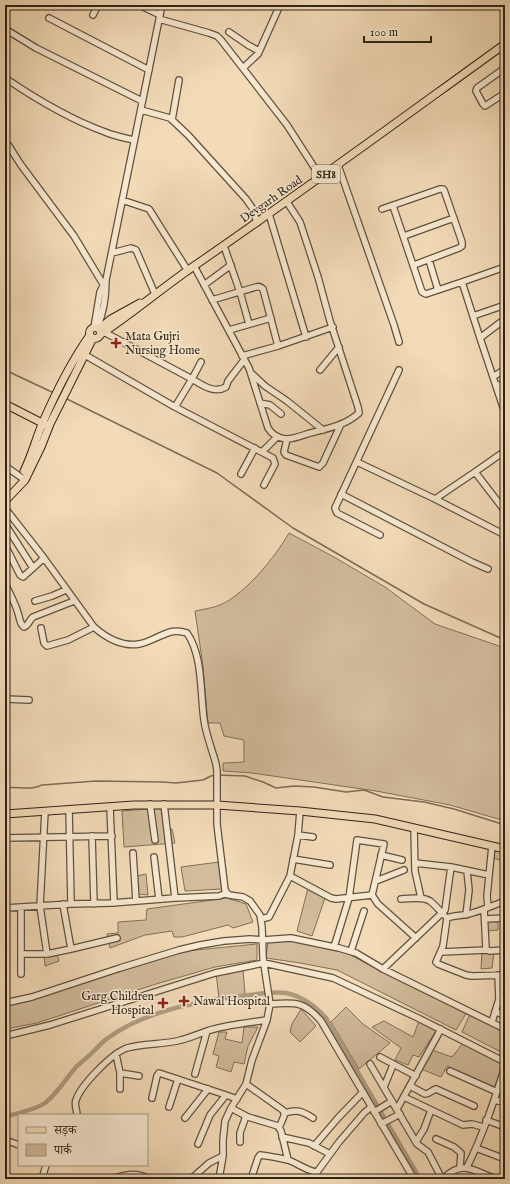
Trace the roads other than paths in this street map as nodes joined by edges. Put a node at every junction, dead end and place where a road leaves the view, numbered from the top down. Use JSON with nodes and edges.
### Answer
{"nodes":[{"id":1,"x":98,"y":5,"type":"edge"},
{"id":2,"x":139,"y":5,"type":"edge"},
{"id":3,"x":162,"y":5,"type":"edge"},
{"id":4,"x":280,"y":5,"type":"edge"},
{"id":5,"x":93,"y":15,"type":"dead end"},
{"id":6,"x":160,"y":17,"type":"junction"},
{"id":7,"x":49,"y":18,"type":"dead end"},
{"id":8,"x":5,"y":29,"type":"edge"},
{"id":9,"x":229,"y":32,"type":"dead end"},
{"id":10,"x":505,"y":44,"type":"edge"},
{"id":11,"x":259,"y":51,"type":"junction"},
{"id":12,"x":243,"y":68,"type":"junction"},
{"id":13,"x":505,"y":68,"type":"edge"},
{"id":14,"x":149,"y":70,"type":"junction"},
{"id":15,"x":5,"y":78,"type":"edge"},
{"id":16,"x":179,"y":80,"type":"dead end"},
{"id":17,"x":505,"y":93,"type":"edge"},
{"id":18,"x":142,"y":101,"type":"junction"},
{"id":19,"x":141,"y":110,"type":"junction"},
{"id":20,"x":172,"y":120,"type":"junction"},
{"id":21,"x":5,"y":140,"type":"edge"},
{"id":22,"x":134,"y":140,"type":"junction"},
{"id":23,"x":338,"y":166,"type":"junction"},
{"id":24,"x":321,"y":178,"type":"junction"},
{"id":25,"x":122,"y":200,"type":"junction"},
{"id":26,"x":287,"y":202,"type":"junction"},
{"id":27,"x":394,"y":206,"type":"junction"},
{"id":28,"x":382,"y":209,"type":"dead end"},
{"id":29,"x":269,"y":214,"type":"junction"},
{"id":30,"x":454,"y":218,"type":"junction"},
{"id":31,"x":257,"y":223,"type":"junction"},
{"id":32,"x":404,"y":236,"type":"junction"},
{"id":33,"x":224,"y":246,"type":"junction"},
{"id":34,"x":112,"y":253,"type":"junction"},
{"id":35,"x":429,"y":260,"type":"junction"},
{"id":36,"x":231,"y":265,"type":"junction"},
{"id":37,"x":194,"y":266,"type":"junction"},
{"id":38,"x":414,"y":266,"type":"junction"},
{"id":39,"x":505,"y":267,"type":"edge"},
{"id":40,"x":188,"y":271,"type":"junction"},
{"id":41,"x":105,"y":282,"type":"junction"},
{"id":42,"x":462,"y":282,"type":"junction"},
{"id":43,"x":204,"y":285,"type":"junction"},
{"id":44,"x":438,"y":290,"type":"junction"},
{"id":45,"x":240,"y":292,"type":"junction"},
{"id":46,"x":155,"y":294,"type":"junction"},
{"id":47,"x":212,"y":300,"type":"junction"},
{"id":48,"x":505,"y":305,"type":"edge"},
{"id":49,"x":473,"y":316,"type":"junction"},
{"id":50,"x":271,"y":318,"type":"junction"},
{"id":51,"x":505,"y":319,"type":"edge"},
{"id":52,"x":249,"y":324,"type":"junction"},
{"id":53,"x":333,"y":327,"type":"junction"},
{"id":54,"x":99,"y":330,"type":"junction"},
{"id":55,"x":229,"y":330,"type":"junction"},
{"id":56,"x":91,"y":337,"type":"junction"},
{"id":57,"x":306,"y":337,"type":"junction"},
{"id":58,"x":480,"y":338,"type":"junction"},
{"id":59,"x":399,"y":342,"type":"dead end"},
{"id":60,"x":278,"y":346,"type":"junction"},
{"id":61,"x":339,"y":347,"type":"junction"},
{"id":62,"x":86,"y":355,"type":"junction"},
{"id":63,"x":243,"y":358,"type":"junction"},
{"id":64,"x":201,"y":362,"type":"dead end"},
{"id":65,"x":505,"y":369,"type":"edge"},
{"id":66,"x":320,"y":370,"type":"dead end"},
{"id":67,"x":399,"y":370,"type":"dead end"},
{"id":68,"x":250,"y":372,"type":"junction"},
{"id":69,"x":192,"y":379,"type":"junction"},
{"id":70,"x":494,"y":380,"type":"junction"},
{"id":71,"x":66,"y":384,"type":"junction"},
{"id":72,"x":505,"y":394,"type":"edge"},
{"id":73,"x":260,"y":403,"type":"junction"},
{"id":74,"x":5,"y":404,"type":"edge"},
{"id":75,"x":175,"y":407,"type":"junction"},
{"id":76,"x":505,"y":413,"type":"edge"},
{"id":77,"x":281,"y":414,"type":"dead end"},
{"id":78,"x":341,"y":424,"type":"junction"},
{"id":79,"x":46,"y":425,"type":"junction"},
{"id":80,"x":323,"y":430,"type":"junction"},
{"id":81,"x":276,"y":437,"type":"junction"},
{"id":82,"x":287,"y":439,"type":"junction"},
{"id":83,"x":255,"y":448,"type":"junction"},
{"id":84,"x":505,"y":451,"type":"edge"},
{"id":85,"x":262,"y":452,"type":"junction"},
{"id":86,"x":356,"y":462,"type":"junction"},
{"id":87,"x":5,"y":466,"type":"edge"},
{"id":88,"x":475,"y":472,"type":"junction"},
{"id":89,"x":241,"y":474,"type":"dead end"},
{"id":90,"x":23,"y":478,"type":"junction"},
{"id":91,"x":264,"y":485,"type":"dead end"},
{"id":92,"x":5,"y":494,"type":"edge"},
{"id":93,"x":341,"y":494,"type":"junction"},
{"id":94,"x":435,"y":499,"type":"junction"},
{"id":95,"x":5,"y":501,"type":"edge"},
{"id":96,"x":5,"y":508,"type":"edge"},
{"id":97,"x":505,"y":511,"type":"edge"},
{"id":98,"x":5,"y":524,"type":"edge"},
{"id":99,"x":380,"y":535,"type":"dead end"},
{"id":100,"x":505,"y":535,"type":"edge"},
{"id":101,"x":5,"y":545,"type":"edge"},
{"id":102,"x":44,"y":558,"type":"junction"},
{"id":103,"x":33,"y":568,"type":"junction"},
{"id":104,"x":488,"y":569,"type":"dead end"},
{"id":105,"x":5,"y":583,"type":"edge"},
{"id":106,"x":66,"y":590,"type":"junction"},
{"id":107,"x":35,"y":601,"type":"dead end"},
{"id":108,"x":74,"y":601,"type":"junction"},
{"id":109,"x":94,"y":627,"type":"junction"},
{"id":110,"x":41,"y":628,"type":"dead end"},
{"id":111,"x":5,"y":699,"type":"edge"},
{"id":112,"x":29,"y":700,"type":"dead end"},
{"id":113,"x":150,"y":804,"type":"junction"},
{"id":114,"x":164,"y":804,"type":"junction"},
{"id":115,"x":217,"y":805,"type":"junction"},
{"id":116,"x":110,"y":807,"type":"junction"},
{"id":117,"x":69,"y":810,"type":"junction"},
{"id":118,"x":45,"y":811,"type":"junction"},
{"id":119,"x":300,"y":811,"type":"junction"},
{"id":120,"x":5,"y":814,"type":"edge"},
{"id":121,"x":414,"y":828,"type":"junction"},
{"id":122,"x":298,"y":834,"type":"junction"},
{"id":123,"x":92,"y":836,"type":"junction"},
{"id":124,"x":112,"y":836,"type":"junction"},
{"id":125,"x":43,"y":837,"type":"junction"},
{"id":126,"x":70,"y":837,"type":"junction"},
{"id":127,"x":313,"y":837,"type":"dead end"},
{"id":128,"x":5,"y":838,"type":"edge"},
{"id":129,"x":155,"y":840,"type":"dead end"},
{"id":130,"x":492,"y":846,"type":"junction"},
{"id":131,"x":505,"y":849,"type":"edge"},
{"id":132,"x":133,"y":853,"type":"dead end"},
{"id":133,"x":381,"y":855,"type":"junction"},
{"id":134,"x":154,"y":857,"type":"dead end"},
{"id":135,"x":293,"y":859,"type":"junction"},
{"id":136,"x":402,"y":860,"type":"dead end"},
{"id":137,"x":415,"y":863,"type":"junction"},
{"id":138,"x":330,"y":865,"type":"dead end"},
{"id":139,"x":451,"y":867,"type":"junction"},
{"id":140,"x":404,"y":870,"type":"dead end"},
{"id":141,"x":467,"y":871,"type":"junction"},
{"id":142,"x":290,"y":876,"type":"junction"},
{"id":143,"x":489,"y":876,"type":"junction"},
{"id":144,"x":376,"y":881,"type":"junction"},
{"id":145,"x":227,"y":893,"type":"junction"},
{"id":146,"x":372,"y":895,"type":"junction"},
{"id":147,"x":175,"y":898,"type":"junction"},
{"id":148,"x":349,"y":898,"type":"junction"},
{"id":149,"x":420,"y":898,"type":"junction"},
{"id":150,"x":159,"y":899,"type":"junction"},
{"id":151,"x":401,"y":899,"type":"dead end"},
{"id":152,"x":136,"y":901,"type":"junction"},
{"id":153,"x":505,"y":901,"type":"edge"},
{"id":154,"x":114,"y":903,"type":"junction"},
{"id":155,"x":64,"y":904,"type":"junction"},
{"id":156,"x":71,"y":904,"type":"junction"},
{"id":157,"x":94,"y":904,"type":"junction"},
{"id":158,"x":40,"y":906,"type":"junction"},
{"id":159,"x":20,"y":907,"type":"junction"},
{"id":160,"x":5,"y":908,"type":"edge"},
{"id":161,"x":486,"y":908,"type":"junction"},
{"id":162,"x":364,"y":912,"type":"dead end"},
{"id":163,"x":442,"y":914,"type":"junction"},
{"id":164,"x":466,"y":915,"type":"junction"},
{"id":165,"x":447,"y":918,"type":"junction"},
{"id":166,"x":505,"y":918,"type":"edge"},
{"id":167,"x":261,"y":919,"type":"junction"},
{"id":168,"x":485,"y":919,"type":"junction"},
{"id":169,"x":117,"y":938,"type":"dead end"},
{"id":170,"x":416,"y":938,"type":"junction"},
{"id":171,"x":263,"y":940,"type":"junction"},
{"id":172,"x":334,"y":947,"type":"junction"},
{"id":173,"x":71,"y":949,"type":"junction"},
{"id":174,"x":487,"y":950,"type":"junction"},
{"id":175,"x":505,"y":950,"type":"edge"},
{"id":176,"x":352,"y":951,"type":"junction"},
{"id":177,"x":441,"y":952,"type":"junction"},
{"id":178,"x":21,"y":954,"type":"junction"},
{"id":179,"x":47,"y":954,"type":"junction"},
{"id":180,"x":264,"y":963,"type":"junction"},
{"id":181,"x":383,"y":968,"type":"junction"},
{"id":182,"x":21,"y":974,"type":"dead end"},
{"id":183,"x":498,"y":975,"type":"junction"},
{"id":184,"x":505,"y":975,"type":"edge"},
{"id":185,"x":502,"y":999,"type":"edge"},
{"id":186,"x":5,"y":1003,"type":"edge"},
{"id":187,"x":270,"y":1004,"type":"junction"},
{"id":188,"x":495,"y":1011,"type":"junction"},
{"id":189,"x":505,"y":1016,"type":"edge"},
{"id":190,"x":267,"y":1020,"type":"junction"},
{"id":191,"x":492,"y":1022,"type":"junction"},
{"id":192,"x":441,"y":1029,"type":"junction"},
{"id":193,"x":505,"y":1029,"type":"edge"},
{"id":194,"x":206,"y":1031,"type":"junction"},
{"id":195,"x":5,"y":1036,"type":"edge"},
{"id":196,"x":116,"y":1054,"type":"junction"},
{"id":197,"x":380,"y":1058,"type":"dead end"},
{"id":198,"x":505,"y":1062,"type":"edge"},
{"id":199,"x":370,"y":1064,"type":"dead end"},
{"id":200,"x":393,"y":1065,"type":"junction"},
{"id":201,"x":505,"y":1067,"type":"edge"},
{"id":202,"x":450,"y":1071,"type":"dead end"},
{"id":203,"x":120,"y":1073,"type":"junction"},
{"id":204,"x":195,"y":1074,"type":"dead end"},
{"id":205,"x":139,"y":1076,"type":"dead end"},
{"id":206,"x":416,"y":1076,"type":"junction"},
{"id":207,"x":178,"y":1079,"type":"junction"},
{"id":208,"x":246,"y":1084,"type":"junction"},
{"id":209,"x":410,"y":1086,"type":"junction"},
{"id":210,"x":384,"y":1087,"type":"junction"},
{"id":211,"x":120,"y":1089,"type":"dead end"},
{"id":212,"x":208,"y":1089,"type":"junction"},
{"id":213,"x":363,"y":1092,"type":"junction"},
{"id":214,"x":497,"y":1092,"type":"junction"},
{"id":215,"x":226,"y":1095,"type":"junction"},
{"id":216,"x":404,"y":1097,"type":"junction"},
{"id":217,"x":152,"y":1098,"type":"dead end"},
{"id":218,"x":237,"y":1099,"type":"junction"},
{"id":219,"x":495,"y":1100,"type":"junction"},
{"id":220,"x":392,"y":1101,"type":"junction"},
{"id":221,"x":505,"y":1103,"type":"edge"},
{"id":222,"x":474,"y":1106,"type":"dead end"},
{"id":223,"x":169,"y":1107,"type":"dead end"},
{"id":224,"x":231,"y":1108,"type":"junction"},
{"id":225,"x":372,"y":1109,"type":"junction"},
{"id":226,"x":431,"y":1110,"type":"junction"},
{"id":227,"x":399,"y":1112,"type":"junction"},
{"id":228,"x":285,"y":1113,"type":"junction"},
{"id":229,"x":76,"y":1114,"type":"edge"},
{"id":230,"x":246,"y":1116,"type":"junction"},
{"id":231,"x":185,"y":1118,"type":"dead end"},
{"id":232,"x":312,"y":1118,"type":"dead end"},
{"id":233,"x":486,"y":1120,"type":"junction"},
{"id":234,"x":381,"y":1124,"type":"junction"},
{"id":235,"x":483,"y":1127,"type":"junction"},
{"id":236,"x":505,"y":1127,"type":"edge"},
{"id":237,"x":279,"y":1128,"type":"junction"},
{"id":238,"x":282,"y":1137,"type":"junction"},
{"id":239,"x":436,"y":1139,"type":"dead end"},
{"id":240,"x":5,"y":1140,"type":"edge"},
{"id":241,"x":240,"y":1142,"type":"dead end"},
{"id":242,"x":416,"y":1142,"type":"junction"},
{"id":243,"x":198,"y":1144,"type":"dead end"},
{"id":244,"x":18,"y":1145,"type":"edge"},
{"id":245,"x":314,"y":1146,"type":"junction"},
{"id":246,"x":476,"y":1148,"type":"junction"},
{"id":247,"x":330,"y":1154,"type":"junction"},
{"id":248,"x":223,"y":1156,"type":"junction"},
{"id":249,"x":505,"y":1159,"type":"edge"},
{"id":250,"x":288,"y":1160,"type":"junction"},
{"id":251,"x":46,"y":1166,"type":"edge"},
{"id":252,"x":460,"y":1167,"type":"junction"},
{"id":253,"x":467,"y":1167,"type":"junction"},
{"id":254,"x":486,"y":1177,"type":"edge"},
{"id":255,"x":42,"y":1179,"type":"edge"},
{"id":256,"x":113,"y":1179,"type":"edge"},
{"id":257,"x":149,"y":1179,"type":"edge"},
{"id":258,"x":191,"y":1179,"type":"edge"},
{"id":259,"x":219,"y":1179,"type":"edge"},
{"id":260,"x":251,"y":1179,"type":"edge"},
{"id":261,"x":414,"y":1179,"type":"edge"},
{"id":262,"x":442,"y":1179,"type":"edge"},
{"id":263,"x":496,"y":1179,"type":"edge"}],
"edges":[{"from":1,"to":5,"type":"street"},
{"from":2,"to":6,"type":"street"},
{"from":3,"to":6,"type":"street"},
{"from":4,"to":11,"type":"street"},
{"from":6,"to":12,"type":"street"},
{"from":6,"to":14,"type":"street"},
{"from":7,"to":14,"type":"street"},
{"from":8,"to":18,"type":"street"},
{"from":9,"to":11,"type":"street"},
{"from":10,"to":23,"type":"main road","name":"Devgarh Road","number":"SH8"},
{"from":11,"to":12,"type":"street"},
{"from":12,"to":24,"type":"street"},
{"from":13,"to":17,"type":"street"},
{"from":14,"to":18,"type":"street"},
{"from":15,"to":22,"type":"street"},
{"from":16,"to":20,"type":"street"},
{"from":18,"to":19,"type":"street"},
{"from":19,"to":20,"type":"street"},
{"from":19,"to":22,"type":"street"},
{"from":20,"to":31,"type":"street"},
{"from":21,"to":41,"type":"street"},
{"from":22,"to":25,"type":"street"},
{"from":23,"to":24,"type":"main road","name":"Devgarh Road","number":"SH8"},
{"from":23,"to":59,"type":"street"},
{"from":24,"to":26,"type":"main road","name":"Devgarh Road","number":"SH8"},
{"from":25,"to":34,"type":"street"},
{"from":25,"to":40,"type":"street"},
{"from":26,"to":29,"type":"main road","name":"Devgarh Road","number":"SH8"},
{"from":26,"to":53,"type":"street"},
{"from":27,"to":28,"type":"street"},
{"from":27,"to":30,"type":"street"},
{"from":27,"to":32,"type":"street"},
{"from":29,"to":31,"type":"main road","name":"Devgarh Road","number":"SH8"},
{"from":29,"to":57,"type":"street"},
{"from":30,"to":32,"type":"street"},
{"from":30,"to":35,"type":"street"},
{"from":31,"to":33,"type":"main road","name":"Devgarh Road","number":"SH8"},
{"from":32,"to":38,"type":"street"},
{"from":33,"to":36,"type":"street"},
{"from":33,"to":37,"type":"main road","name":"Devgarh Road","number":"SH8"},
{"from":34,"to":41,"type":"street"},
{"from":34,"to":46,"type":"street"},
{"from":35,"to":38,"type":"street"},
{"from":35,"to":44,"type":"street"},
{"from":36,"to":43,"type":"street"},
{"from":36,"to":45,"type":"street"},
{"from":37,"to":40,"type":"main road","name":"Devgarh Road","number":"SH8"},
{"from":37,"to":43,"type":"street"},
{"from":38,"to":44,"type":"street"},
{"from":39,"to":42,"type":"street"},
{"from":40,"to":46,"type":"main road","name":"Devgarh Road","number":"SH8"},
{"from":41,"to":54,"type":"street"},
{"from":42,"to":44,"type":"street"},
{"from":42,"to":49,"type":"street"},
{"from":43,"to":47,"type":"street"},
{"from":45,"to":47,"type":"street"},
{"from":45,"to":50,"type":"street"},
{"from":45,"to":52,"type":"street"},
{"from":46,"to":54,"type":"main road","name":"Devgarh Road","number":"SH8"},
{"from":47,"to":55,"type":"street"},
{"from":48,"to":49,"type":"street"},
{"from":49,"to":58,"type":"street"},
{"from":50,"to":52,"type":"street"},
{"from":50,"to":60,"type":"street"},
{"from":51,"to":58,"type":"street"},
{"from":52,"to":55,"type":"street"},
{"from":53,"to":57,"type":"street"},
{"from":53,"to":61,"type":"street"},
{"from":54,"to":56,"type":"main road","number":"SH8"},
{"from":54,"to":69,"type":"street"},
{"from":55,"to":63,"type":"street"},
{"from":56,"to":62,"type":"main road"},
{"from":56,"to":71,"type":"main road"},
{"from":57,"to":60,"type":"street"},
{"from":58,"to":70,"type":"street"},
{"from":60,"to":63,"type":"street"},
{"from":61,"to":66,"type":"street"},
{"from":61,"to":78,"type":"street"},
{"from":62,"to":71,"type":"main road"},
{"from":62,"to":75,"type":"street"},
{"from":63,"to":68,"type":"street"},
{"from":63,"to":69,"type":"street"},
{"from":64,"to":69,"type":"street"},
{"from":65,"to":70,"type":"street"},
{"from":67,"to":86,"type":"street"},
{"from":68,"to":73,"type":"street"},
{"from":68,"to":80,"type":"street"},
{"from":69,"to":75,"type":"street"},
{"from":70,"to":72,"type":"street"},
{"from":70,"to":76,"type":"street"},
{"from":71,"to":79,"type":"main road"},
{"from":73,"to":77,"type":"street"},
{"from":73,"to":81,"type":"street"},
{"from":74,"to":79,"type":"main road"},
{"from":75,"to":83,"type":"street"},
{"from":78,"to":80,"type":"street"},
{"from":78,"to":82,"type":"street"},
{"from":79,"to":90,"type":"main road"},
{"from":80,"to":82,"type":"street"},
{"from":81,"to":82,"type":"street"},
{"from":81,"to":85,"type":"street"},
{"from":83,"to":85,"type":"street"},
{"from":83,"to":89,"type":"street"},
{"from":84,"to":88,"type":"street"},
{"from":85,"to":91,"type":"street"},
{"from":86,"to":93,"type":"street"},
{"from":86,"to":94,"type":"street"},
{"from":87,"to":90,"type":"street"},
{"from":88,"to":94,"type":"street"},
{"from":88,"to":97,"type":"street"},
{"from":90,"to":92,"type":"main road"},
{"from":90,"to":95,"type":"main road"},
{"from":93,"to":99,"type":"street"},
{"from":93,"to":104,"type":"street"},
{"from":94,"to":100,"type":"street"},
{"from":96,"to":102,"type":"street"},
{"from":98,"to":103,"type":"street"},
{"from":101,"to":103,"type":"street"},
{"from":102,"to":103,"type":"street"},
{"from":102,"to":106,"type":"street"},
{"from":105,"to":108,"type":"street"},
{"from":106,"to":107,"type":"street"},
{"from":106,"to":108,"type":"street"},
{"from":108,"to":109,"type":"street"},
{"from":109,"to":110,"type":"street"},
{"from":109,"to":115,"type":"street"},
{"from":111,"to":112,"type":"street"},
{"from":113,"to":114,"type":"main road"},
{"from":113,"to":116,"type":"main road"},
{"from":113,"to":129,"type":"street"},
{"from":114,"to":115,"type":"main road"},
{"from":114,"to":147,"type":"street"},
{"from":115,"to":119,"type":"main road"},
{"from":115,"to":145,"type":"street"},
{"from":116,"to":117,"type":"main road"},
{"from":116,"to":124,"type":"street"},
{"from":117,"to":118,"type":"main road"},
{"from":117,"to":126,"type":"street"},
{"from":118,"to":120,"type":"main road"},
{"from":118,"to":125,"type":"street"},
{"from":119,"to":121,"type":"main road"},
{"from":119,"to":122,"type":"street"},
{"from":121,"to":130,"type":"main road"},
{"from":121,"to":137,"type":"street"},
{"from":122,"to":127,"type":"street"},
{"from":122,"to":135,"type":"street"},
{"from":123,"to":124,"type":"street"},
{"from":123,"to":126,"type":"street"},
{"from":123,"to":157,"type":"street"},
{"from":124,"to":154,"type":"street"},
{"from":125,"to":126,"type":"street"},
{"from":125,"to":128,"type":"street"},
{"from":125,"to":158,"type":"street"},
{"from":126,"to":156,"type":"street"},
{"from":130,"to":131,"type":"main road"},
{"from":130,"to":143,"type":"street"},
{"from":132,"to":152,"type":"street"},
{"from":133,"to":136,"type":"street"},
{"from":133,"to":144,"type":"street"},
{"from":133,"to":148,"type":"street"},
{"from":134,"to":150,"type":"street"},
{"from":135,"to":138,"type":"street"},
{"from":135,"to":142,"type":"street"},
{"from":137,"to":139,"type":"street"},
{"from":137,"to":149,"type":"street"},
{"from":139,"to":141,"type":"street"},
{"from":139,"to":163,"type":"street"},
{"from":140,"to":144,"type":"street"},
{"from":141,"to":143,"type":"street"},
{"from":141,"to":164,"type":"street"},
{"from":142,"to":148,"type":"street"},
{"from":142,"to":167,"type":"street"},
{"from":143,"to":161,"type":"street"},
{"from":144,"to":146,"type":"street"},
{"from":145,"to":147,"type":"street"},
{"from":145,"to":167,"type":"street"},
{"from":146,"to":148,"type":"street"},
{"from":146,"to":170,"type":"street"},
{"from":147,"to":150,"type":"street"},
{"from":148,"to":172,"type":"street"},
{"from":149,"to":151,"type":"street"},
{"from":149,"to":163,"type":"street"},
{"from":150,"to":152,"type":"street"},
{"from":152,"to":154,"type":"street"},
{"from":153,"to":161,"type":"street"},
{"from":154,"to":157,"type":"street"},
{"from":155,"to":156,"type":"street"},
{"from":155,"to":158,"type":"street"},
{"from":155,"to":173,"type":"street"},
{"from":156,"to":157,"type":"street"},
{"from":158,"to":159,"type":"street"},
{"from":158,"to":179,"type":"street"},
{"from":159,"to":160,"type":"street"},
{"from":159,"to":178,"type":"street"},
{"from":161,"to":164,"type":"street"},
{"from":161,"to":168,"type":"street"},
{"from":162,"to":176,"type":"street"},
{"from":163,"to":165,"type":"street"},
{"from":163,"to":170,"type":"street"},
{"from":164,"to":165,"type":"street"},
{"from":165,"to":177,"type":"street"},
{"from":166,"to":168,"type":"street"},
{"from":167,"to":171,"type":"street"},
{"from":168,"to":174,"type":"street"},
{"from":169,"to":173,"type":"street"},
{"from":170,"to":181,"type":"street"},
{"from":171,"to":172,"type":"street"},
{"from":171,"to":180,"type":"street"},
{"from":171,"to":186,"type":"street"},
{"from":172,"to":176,"type":"street"},
{"from":173,"to":179,"type":"street"},
{"from":174,"to":175,"type":"street"},
{"from":174,"to":177,"type":"street"},
{"from":176,"to":181,"type":"street"},
{"from":177,"to":183,"type":"street"},
{"from":178,"to":179,"type":"street"},
{"from":178,"to":182,"type":"street"},
{"from":180,"to":187,"type":"street"},
{"from":180,"to":192,"type":"street"},
{"from":180,"to":195,"type":"street"},
{"from":181,"to":191,"type":"street"},
{"from":183,"to":184,"type":"street"},
{"from":183,"to":185,"type":"street"},
{"from":185,"to":188,"type":"street"},
{"from":187,"to":190,"type":"street"},
{"from":187,"to":213,"type":"street"},
{"from":188,"to":189,"type":"street"},
{"from":188,"to":191,"type":"street"},
{"from":190,"to":194,"type":"street"},
{"from":190,"to":208,"type":"street"},
{"from":191,"to":193,"type":"street"},
{"from":192,"to":198,"type":"street"},
{"from":192,"to":206,"type":"street"},
{"from":194,"to":196,"type":"street"},
{"from":194,"to":204,"type":"street"},
{"from":196,"to":203,"type":"street"},
{"from":196,"to":229,"type":"street"},
{"from":197,"to":200,"type":"street"},
{"from":199,"to":210,"type":"street"},
{"from":200,"to":206,"type":"street"},
{"from":200,"to":210,"type":"street"},
{"from":201,"to":214,"type":"street"},
{"from":202,"to":214,"type":"street"},
{"from":203,"to":205,"type":"street"},
{"from":203,"to":211,"type":"street"},
{"from":206,"to":209,"type":"street"},
{"from":207,"to":212,"type":"street"},
{"from":207,"to":217,"type":"street"},
{"from":207,"to":223,"type":"street"},
{"from":208,"to":218,"type":"street"},
{"from":208,"to":228,"type":"street"},
{"from":209,"to":216,"type":"street"},
{"from":209,"to":222,"type":"street"},
{"from":210,"to":220,"type":"street"},
{"from":212,"to":215,"type":"street"},
{"from":212,"to":231,"type":"street"},
{"from":213,"to":225,"type":"street"},
{"from":213,"to":245,"type":"street"},
{"from":214,"to":219,"type":"street"},
{"from":215,"to":218,"type":"street"},
{"from":215,"to":243,"type":"street"},
{"from":216,"to":226,"type":"street"},
{"from":216,"to":227,"type":"street"},
{"from":218,"to":224,"type":"street"},
{"from":219,"to":221,"type":"street"},
{"from":219,"to":233,"type":"street"},
{"from":220,"to":225,"type":"street"},
{"from":220,"to":227,"type":"street"},
{"from":224,"to":230,"type":"street"},
{"from":224,"to":248,"type":"street"},
{"from":225,"to":234,"type":"street"},
{"from":225,"to":247,"type":"street"},
{"from":226,"to":235,"type":"street"},
{"from":226,"to":242,"type":"street"},
{"from":227,"to":234,"type":"street"},
{"from":227,"to":242,"type":"street"},
{"from":228,"to":232,"type":"street"},
{"from":228,"to":237,"type":"street"},
{"from":230,"to":237,"type":"street"},
{"from":230,"to":241,"type":"street"},
{"from":233,"to":235,"type":"street"},
{"from":233,"to":236,"type":"street"},
{"from":234,"to":261,"type":"street"},
{"from":235,"to":246,"type":"street"},
{"from":237,"to":238,"type":"street"},
{"from":238,"to":245,"type":"street"},
{"from":238,"to":250,"type":"street"},
{"from":239,"to":252,"type":"street"},
{"from":240,"to":244,"type":"street"},
{"from":242,"to":262,"type":"street"},
{"from":245,"to":247,"type":"street"},
{"from":246,"to":249,"type":"street"},
{"from":246,"to":253,"type":"street"},
{"from":247,"to":250,"type":"street"},
{"from":248,"to":258,"type":"street"},
{"from":248,"to":259,"type":"street"},
{"from":250,"to":260,"type":"street"},
{"from":251,"to":255,"type":"street"},
{"from":252,"to":253,"type":"street"},
{"from":252,"to":262,"type":"street"},
{"from":253,"to":254,"type":"street"},
{"from":254,"to":263,"type":"street"},
{"from":256,"to":257,"type":"street"}]}
